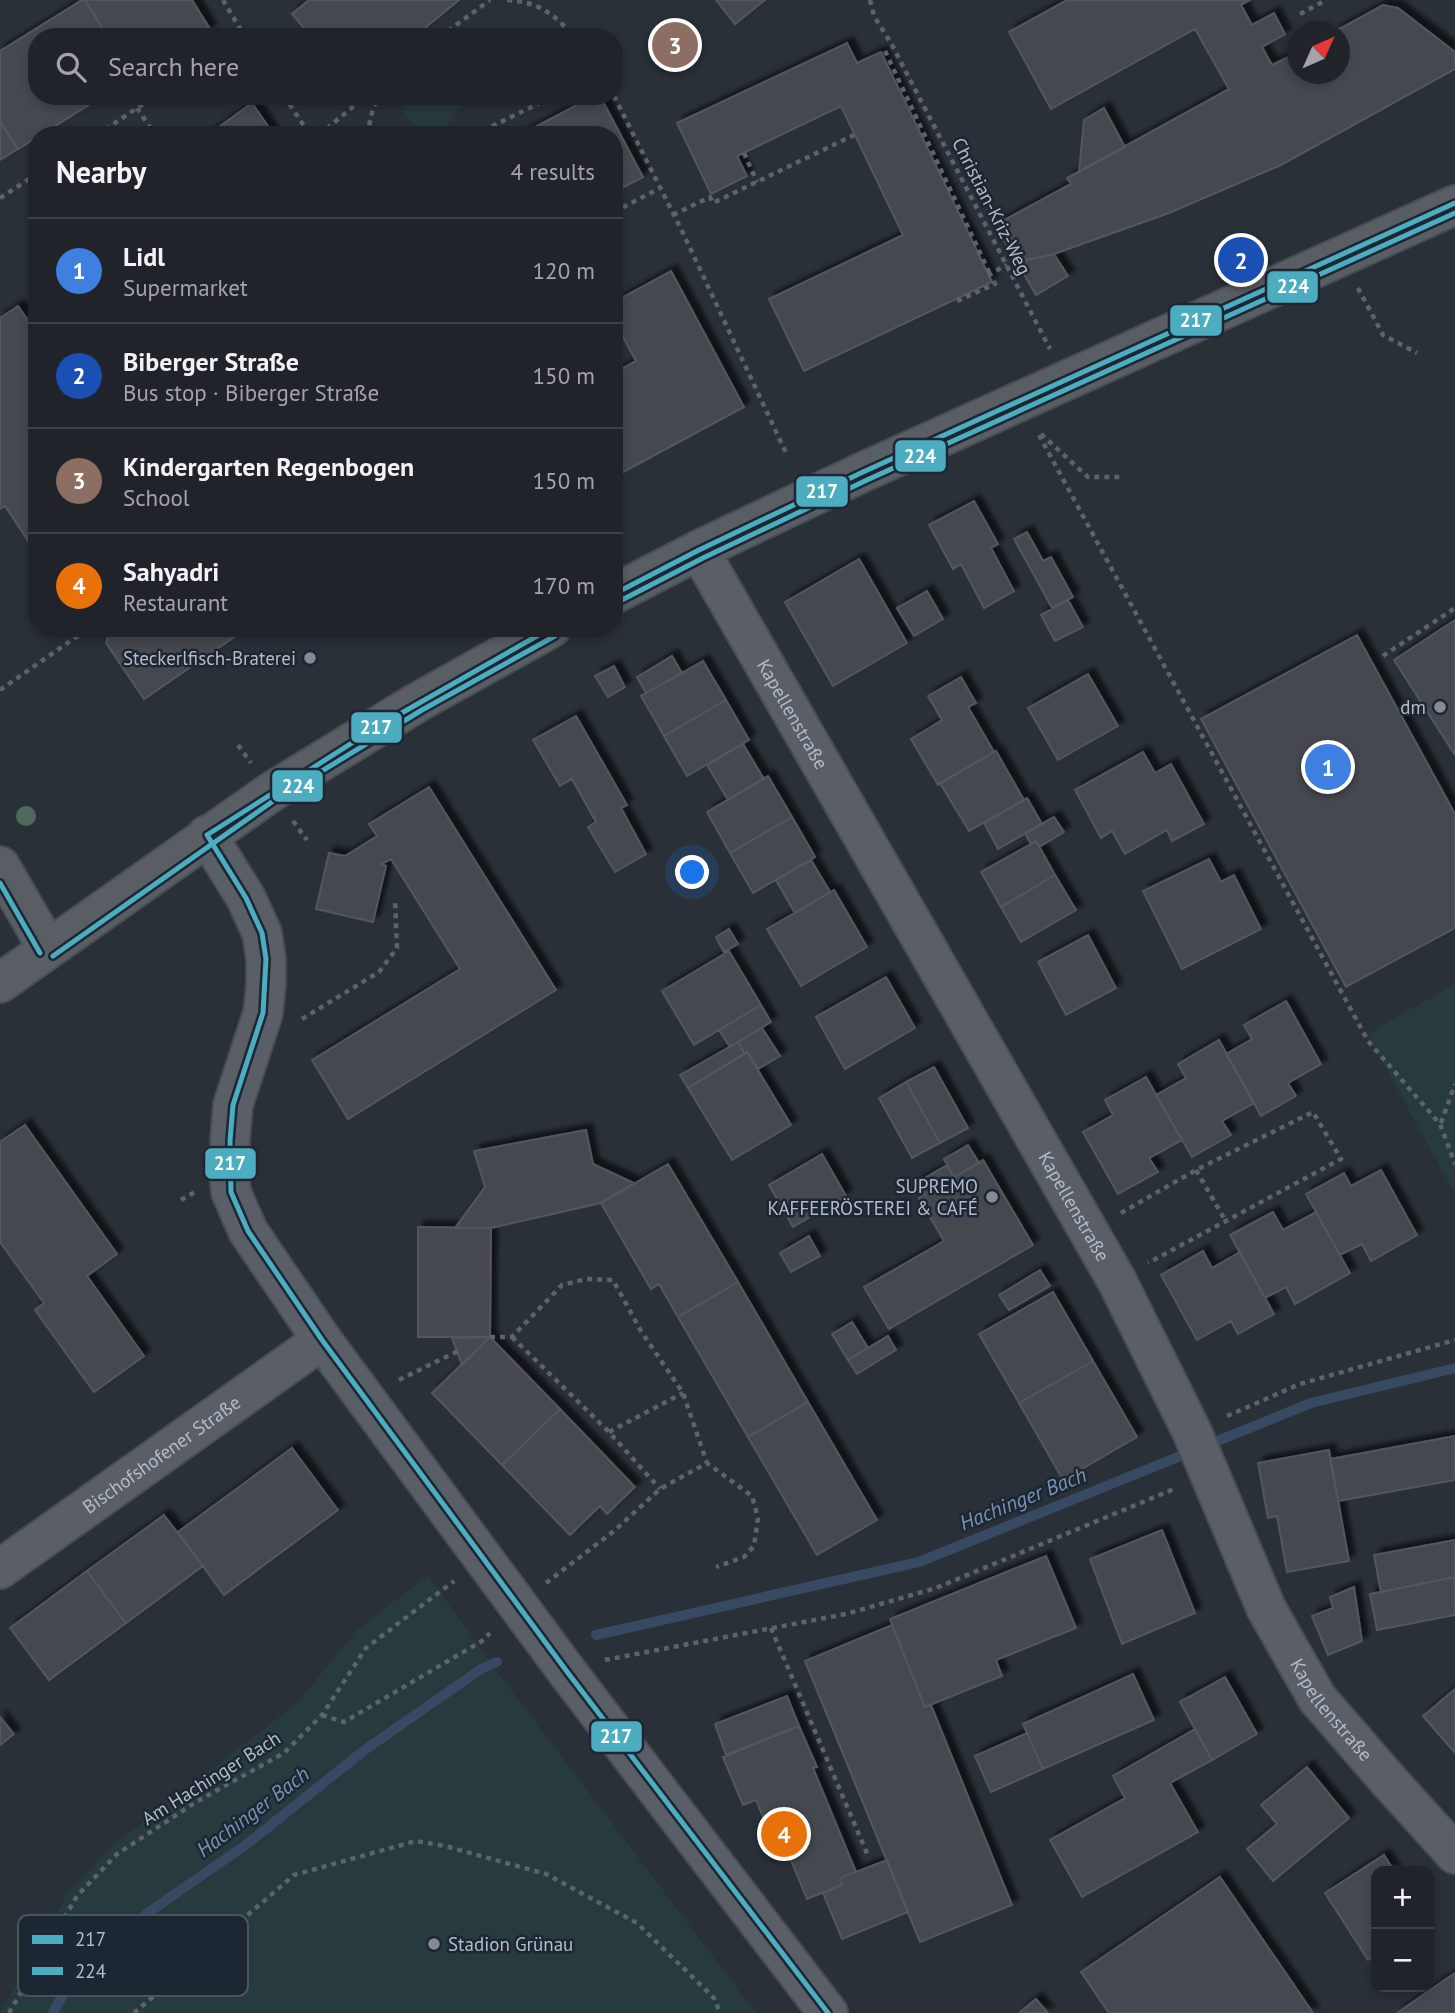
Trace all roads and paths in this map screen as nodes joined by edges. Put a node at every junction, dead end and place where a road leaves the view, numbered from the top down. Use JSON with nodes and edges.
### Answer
{"nodes":[{"id":1,"x":223,"y":0,"type":"edge"},
{"id":2,"x":490,"y":0,"type":"edge"},
{"id":3,"x":507,"y":0,"type":"edge"},
{"id":4,"x":870,"y":0,"type":"edge"},
{"id":5,"x":1325,"y":0,"type":"edge"},
{"id":6,"x":1300,"y":14,"type":"dead end"},
{"id":7,"x":240,"y":28,"type":"edge"},
{"id":8,"x":452,"y":28,"type":"edge"},
{"id":9,"x":566,"y":28,"type":"edge"},
{"id":10,"x":886,"y":51,"type":"dead end"},
{"id":11,"x":902,"y":65,"type":"junction"},
{"id":12,"x":892,"y":69,"type":"junction"},
{"id":13,"x":142,"y":105,"type":"edge"},
{"id":14,"x":290,"y":105,"type":"edge"},
{"id":15,"x":355,"y":105,"type":"edge"},
{"id":16,"x":375,"y":105,"type":"edge"},
{"id":17,"x":536,"y":105,"type":"edge"},
{"id":18,"x":618,"y":105,"type":"edge"},
{"id":19,"x":137,"y":108,"type":"junction"},
{"id":20,"x":110,"y":126,"type":"edge"},
{"id":21,"x":149,"y":126,"type":"edge"},
{"id":22,"x":304,"y":126,"type":"edge"},
{"id":23,"x":330,"y":126,"type":"edge"},
{"id":24,"x":369,"y":126,"type":"edge"},
{"id":25,"x":492,"y":126,"type":"edge"},
{"id":26,"x":854,"y":135,"type":"dead end"},
{"id":27,"x":744,"y":153,"type":"dead end"},
{"id":28,"x":28,"y":180,"type":"edge"},
{"id":29,"x":757,"y":182,"type":"junction"},
{"id":30,"x":660,"y":188,"type":"junction"},
{"id":31,"x":0,"y":198,"type":"edge"},
{"id":32,"x":1453,"y":205,"type":"edge"},
{"id":33,"x":623,"y":207,"type":"edge"},
{"id":34,"x":673,"y":215,"type":"junction"},
{"id":35,"x":1342,"y":256,"type":"junction"},
{"id":36,"x":1007,"y":265,"type":"junction"},
{"id":37,"x":990,"y":274,"type":"junction"},
{"id":38,"x":957,"y":301,"type":"dead end"},
{"id":39,"x":1417,"y":353,"type":"dead end"},
{"id":40,"x":1067,"y":380,"type":"junction"},
{"id":41,"x":787,"y":455,"type":"dead end"},
{"id":42,"x":1121,"y":477,"type":"dead end"},
{"id":43,"x":699,"y":550,"type":"junction"},
{"id":44,"x":623,"y":589,"type":"edge"},
{"id":45,"x":1455,"y":608,"type":"edge"},
{"id":46,"x":76,"y":637,"type":"edge"},
{"id":47,"x":535,"y":637,"type":"edge"},
{"id":48,"x":1383,"y":656,"type":"dead end"},
{"id":49,"x":0,"y":690,"type":"edge"},
{"id":50,"x":207,"y":835,"type":"junction"},
{"id":51,"x":0,"y":866,"type":"edge"},
{"id":52,"x":396,"y":899,"type":"dead end"},
{"id":53,"x":48,"y":949,"type":"junction"},
{"id":54,"x":0,"y":983,"type":"edge"},
{"id":55,"x":263,"y":1013,"type":"junction"},
{"id":56,"x":1455,"y":1084,"type":"edge"},
{"id":57,"x":1440,"y":1124,"type":"junction"},
{"id":58,"x":1455,"y":1164,"type":"edge"},
{"id":59,"x":1196,"y":1170,"type":"junction"},
{"id":60,"x":1124,"y":1212,"type":"dead end"},
{"id":61,"x":1225,"y":1220,"type":"junction"},
{"id":62,"x":1117,"y":1281,"type":"junction"},
{"id":63,"x":512,"y":1337,"type":"junction"},
{"id":64,"x":490,"y":1338,"type":"dead end"},
{"id":65,"x":322,"y":1340,"type":"junction"},
{"id":66,"x":1455,"y":1340,"type":"edge"},
{"id":67,"x":457,"y":1351,"type":"dead end"},
{"id":68,"x":398,"y":1381,"type":"dead end"},
{"id":69,"x":683,"y":1393,"type":"junction"},
{"id":70,"x":609,"y":1432,"type":"junction"},
{"id":71,"x":1200,"y":1452,"type":"junction"},
{"id":72,"x":707,"y":1463,"type":"junction"},
{"id":73,"x":660,"y":1489,"type":"junction"},
{"id":74,"x":484,"y":1560,"type":"junction"},
{"id":75,"x":716,"y":1567,"type":"dead end"},
{"id":76,"x":0,"y":1569,"type":"edge"},
{"id":77,"x":518,"y":1604,"type":"junction"},
{"id":78,"x":771,"y":1628,"type":"junction"},
{"id":79,"x":568,"y":1673,"type":"junction"},
{"id":80,"x":322,"y":1715,"type":"junction"},
{"id":81,"x":1455,"y":1854,"type":"edge"},
{"id":82,"x":869,"y":1858,"type":"dead end"},
{"id":83,"x":66,"y":1915,"type":"edge"},
{"id":84,"x":248,"y":1915,"type":"edge"},
{"id":85,"x":19,"y":1996,"type":"edge"},
{"id":86,"x":154,"y":1996,"type":"edge"},
{"id":87,"x":9,"y":2013,"type":"edge"},
{"id":88,"x":134,"y":2013,"type":"edge"},
{"id":89,"x":720,"y":2013,"type":"edge"},
{"id":90,"x":828,"y":2013,"type":"edge"}],
"edges":[{"from":1,"to":7,"type":"path"},
{"from":2,"to":8,"type":"path"},
{"from":3,"to":9,"type":"path"},
{"from":4,"to":11,"type":"path","name":"Christian-Kriz-Weg"},
{"from":5,"to":6,"type":"path"},
{"from":10,"to":12,"type":"path"},
{"from":11,"to":12,"type":"path"},
{"from":11,"to":36,"type":"path","name":"Christian-Kriz-Weg"},
{"from":12,"to":37,"type":"path"},
{"from":13,"to":19,"type":"path"},
{"from":14,"to":22,"type":"path"},
{"from":15,"to":23,"type":"path"},
{"from":16,"to":24,"type":"path"},
{"from":17,"to":25,"type":"path"},
{"from":18,"to":30,"type":"path"},
{"from":19,"to":20,"type":"path"},
{"from":19,"to":21,"type":"path"},
{"from":26,"to":29,"type":"path"},
{"from":27,"to":29,"type":"path"},
{"from":28,"to":31,"type":"path"},
{"from":29,"to":34,"type":"path"},
{"from":30,"to":33,"type":"path"},
{"from":30,"to":34,"type":"path"},
{"from":32,"to":35,"type":"main road"},
{"from":34,"to":41,"type":"path"},
{"from":35,"to":39,"type":"path"},
{"from":35,"to":40,"type":"main road"},
{"from":36,"to":37,"type":"path"},
{"from":36,"to":40,"type":"path","name":"Christian-Kriz-Weg"},
{"from":37,"to":38,"type":"path"},
{"from":40,"to":43,"type":"main road"},
{"from":42,"to":57,"type":"path"},
{"from":43,"to":44,"type":"main road"},
{"from":43,"to":62,"type":"street","name":"Kapellenstraße"},
{"from":45,"to":48,"type":"path"},
{"from":46,"to":49,"type":"path"},
{"from":47,"to":50,"type":"main road"},
{"from":50,"to":53,"type":"main road"},
{"from":50,"to":55,"type":"street"},
{"from":51,"to":53,"type":"main road"},
{"from":52,"to":55,"type":"path"},
{"from":53,"to":54,"type":"main road"},
{"from":55,"to":65,"type":"street"},
{"from":56,"to":57,"type":"path"},
{"from":57,"to":58,"type":"path"},
{"from":59,"to":60,"type":"path"},
{"from":59,"to":61,"type":"path"},
{"from":59,"to":61,"type":"path"},
{"from":61,"to":62,"type":"path"},
{"from":62,"to":71,"type":"street","name":"Kapellenstraße"},
{"from":63,"to":64,"type":"path"},
{"from":63,"to":69,"type":"path"},
{"from":63,"to":70,"type":"path"},
{"from":65,"to":74,"type":"street"},
{"from":65,"to":76,"type":"street","name":"Bischofshofener Straße"},
{"from":66,"to":71,"type":"path"},
{"from":67,"to":68,"type":"path"},
{"from":69,"to":70,"type":"path"},
{"from":69,"to":72,"type":"path"},
{"from":70,"to":73,"type":"path"},
{"from":71,"to":78,"type":"path"},
{"from":71,"to":81,"type":"street","name":"Kapellenstraße"},
{"from":72,"to":73,"type":"path"},
{"from":72,"to":75,"type":"path"},
{"from":73,"to":77,"type":"path"},
{"from":74,"to":77,"type":"street"},
{"from":74,"to":80,"type":"path","name":"Am Hachinger Bach"},
{"from":77,"to":79,"type":"street"},
{"from":77,"to":80,"type":"path"},
{"from":78,"to":79,"type":"path"},
{"from":78,"to":82,"type":"path"},
{"from":79,"to":90,"type":"street"},
{"from":80,"to":83,"type":"path","name":"Am Hachinger Bach"},
{"from":84,"to":89,"type":"path"},
{"from":85,"to":87,"type":"path","name":"Am Hachinger Bach"},
{"from":86,"to":88,"type":"path"}]}
